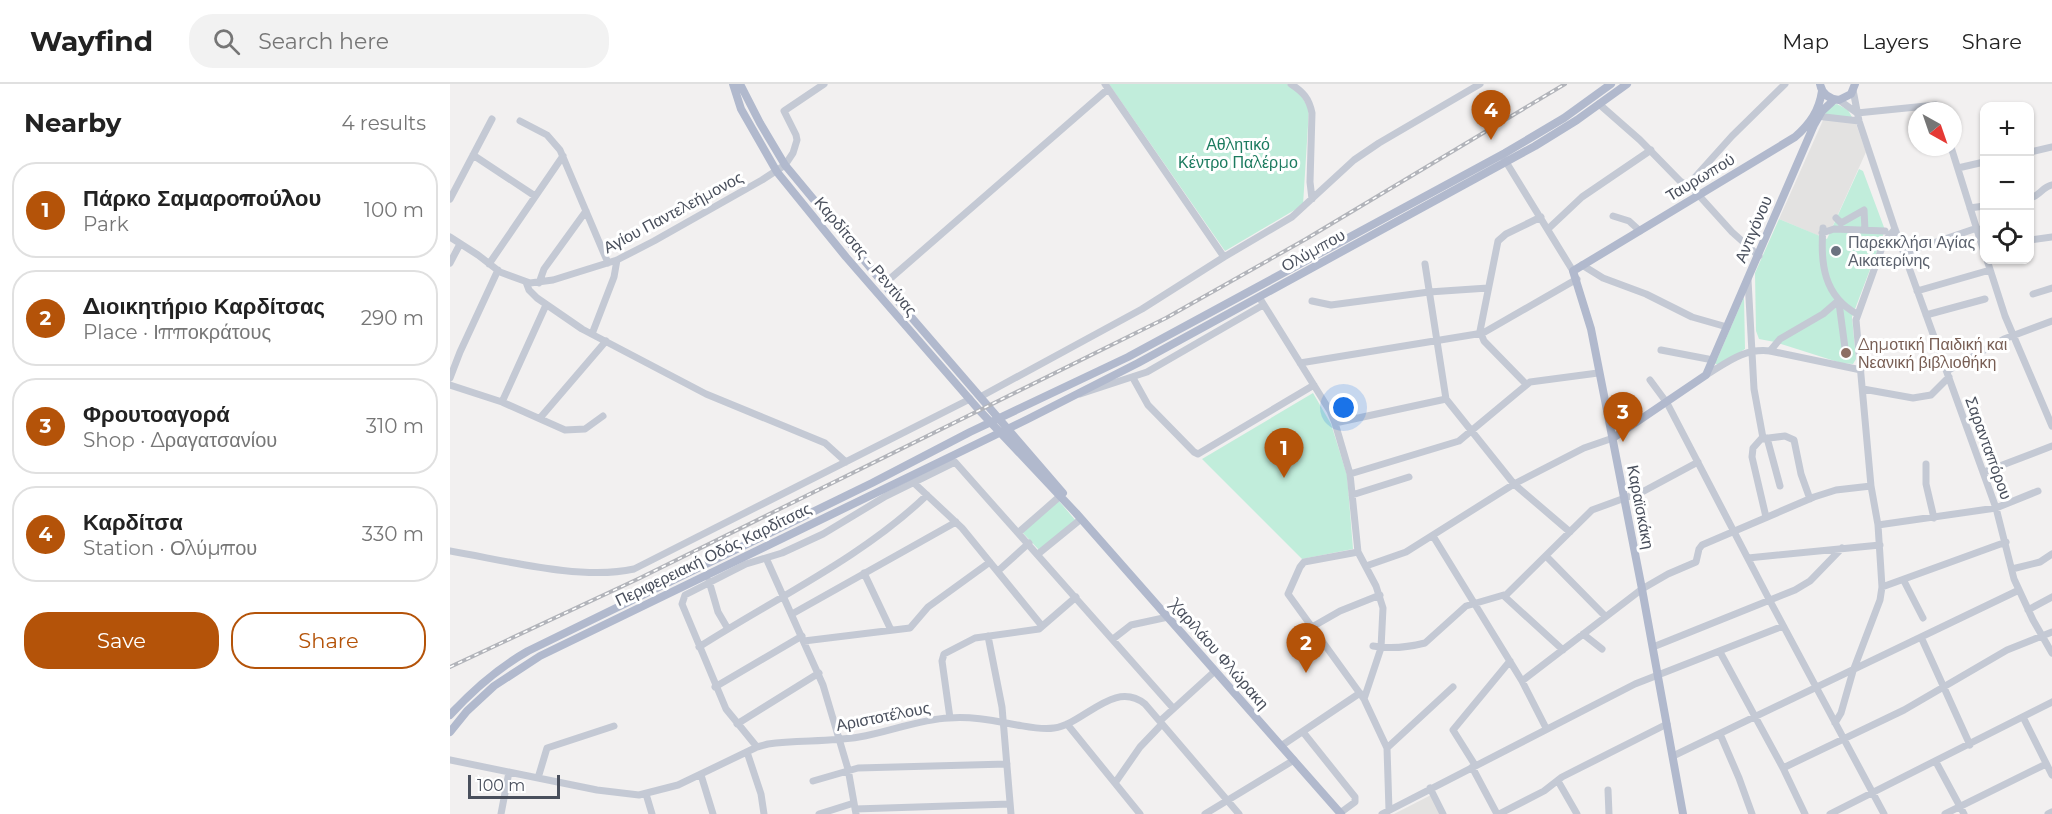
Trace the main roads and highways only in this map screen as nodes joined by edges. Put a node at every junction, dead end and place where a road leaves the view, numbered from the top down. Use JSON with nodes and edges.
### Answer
{"nodes":[{"id":1,"x":733,"y":84,"type":"edge"},
{"id":2,"x":740,"y":84,"type":"edge"},
{"id":3,"x":1611,"y":84,"type":"edge"},
{"id":4,"x":1627,"y":84,"type":"edge"},
{"id":5,"x":1821,"y":86,"type":"edge"},
{"id":6,"x":1854,"y":87,"type":"edge"},
{"id":7,"x":1837,"y":100,"type":"junction"},
{"id":8,"x":1816,"y":116,"type":"junction"},
{"id":9,"x":1504,"y":158,"type":"junction"},
{"id":10,"x":1575,"y":275,"type":"joint"},
{"id":11,"x":912,"y":318,"type":"junction"},
{"id":12,"x":904,"y":325,"type":"junction"},
{"id":13,"x":994,"y":420,"type":"junction"},
{"id":14,"x":1024,"y":420,"type":"junction"},
{"id":15,"x":1003,"y":430,"type":"junction"},
{"id":16,"x":1612,"y":438,"type":"junction"},
{"id":17,"x":1021,"y":445,"type":"junction"},
{"id":18,"x":1079,"y":516,"type":"junction"},
{"id":19,"x":450,"y":715,"type":"edge"},
{"id":20,"x":450,"y":732,"type":"edge"},
{"id":21,"x":1680,"y":813,"type":"edge"},
{"id":22,"x":1341,"y":814,"type":"edge"}],
"edges":[{"from":1,"to":12,"type":"main road","name":"Καρδίτσας - Ρεντίνας"},
{"from":2,"to":11,"type":"main road","name":"Καρδίτσας - Ρεντίνας"},
{"from":3,"to":9,"type":"main road","name":"Ολύμπου"},
{"from":4,"to":9,"type":"main road","name":"Ολύμπου"},
{"from":5,"to":7,"type":"main road"},
{"from":5,"to":8,"type":"main road","name":"Ταυρωπού"},
{"from":6,"to":7,"type":"main road","name":"Αντιγόνου"},
{"from":7,"to":8,"type":"main road","name":"Αντιγόνου"},
{"from":8,"to":10,"type":"main road","name":"Ταυρωπού"},
{"from":8,"to":16,"type":"main road","name":"Αντιγόνου"},
{"from":9,"to":13,"type":"main road","name":"Ολύμπου"},
{"from":9,"to":14,"type":"main road","name":"Ολύμπου"},
{"from":10,"to":16,"type":"main road","name":"Καραϊσκάκη"},
{"from":11,"to":12,"type":"main road"},
{"from":11,"to":13,"type":"main road","name":"Καρδίτσας - Ρεντίνας"},
{"from":12,"to":13,"type":"main road","name":"Καρδίτσας - Ρεντίνας"},
{"from":13,"to":15,"type":"main road","name":"Καρδίτσας - Ρεντίνας"},
{"from":13,"to":19,"type":"main road","name":"Περιφερειακή Οδός Καρδίτσας"},
{"from":14,"to":15,"type":"main road","name":"Ολύμπου"},
{"from":14,"to":17,"type":"main road"},
{"from":15,"to":17,"type":"main road","name":"Χαριλάου Φλώρακη"},
{"from":15,"to":18,"type":"main road","name":"Χαριλάου Φλώρακη"},
{"from":15,"to":20,"type":"main road","name":"Περιφερειακή Οδός Καρδίτσας"},
{"from":16,"to":21,"type":"main road","name":"Καραϊσκάκη"},
{"from":17,"to":18,"type":"main road","name":"Χαριλάου Φλώρακη"},
{"from":18,"to":22,"type":"main road","name":"Χαριλάου Φλώρακη"}]}
